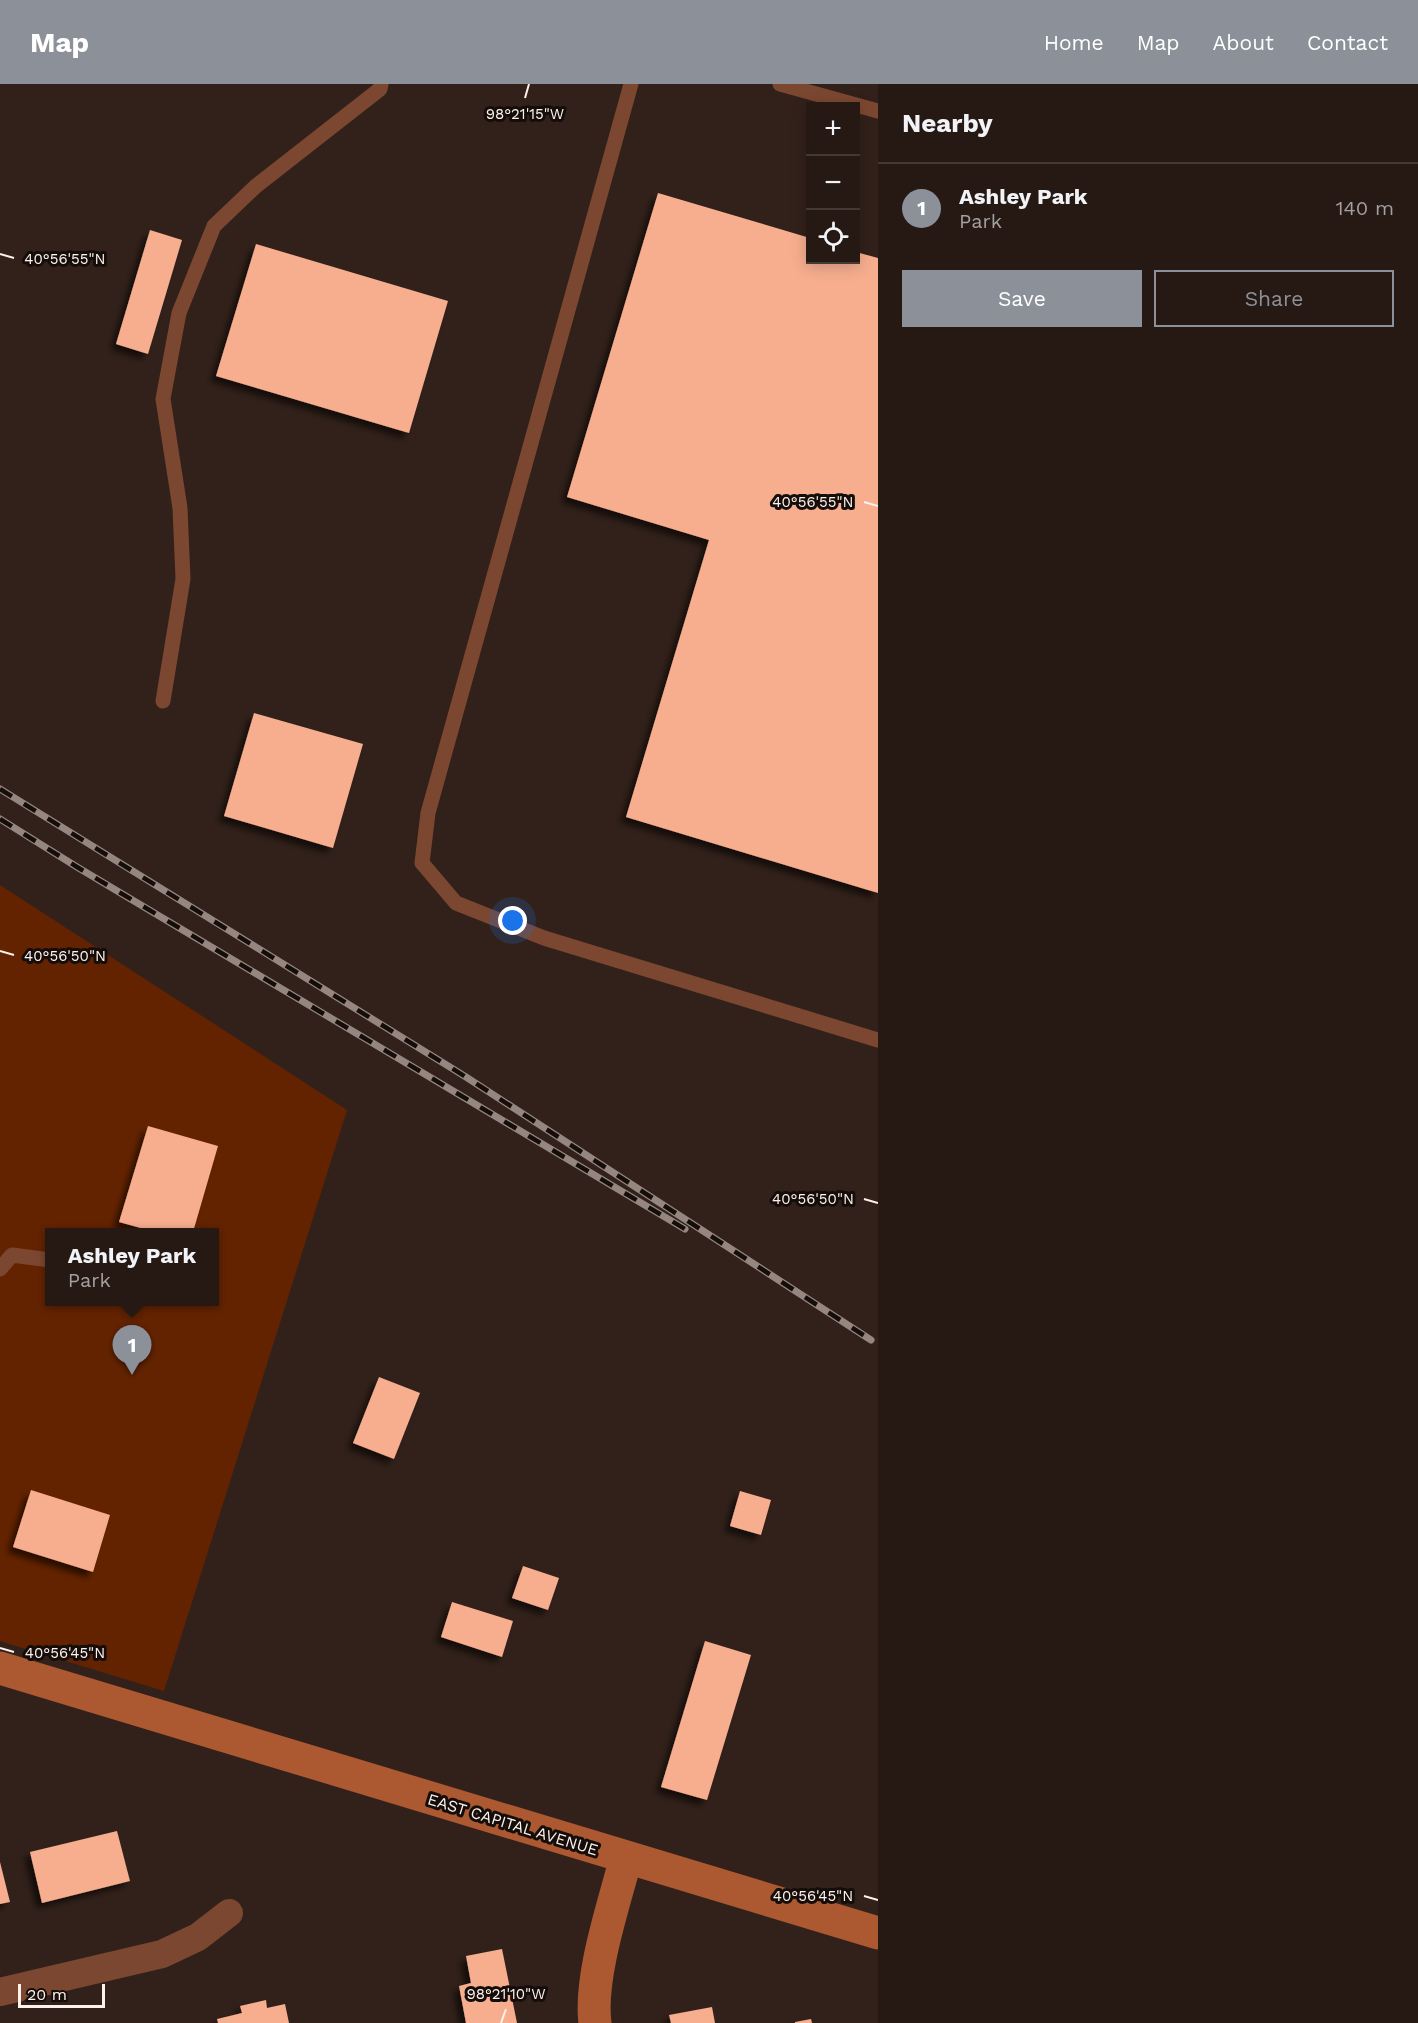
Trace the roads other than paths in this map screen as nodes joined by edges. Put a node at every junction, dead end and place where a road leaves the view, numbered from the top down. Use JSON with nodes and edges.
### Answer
{"nodes":[{"id":1,"x":381,"y":84,"type":"edge"},
{"id":2,"x":631,"y":84,"type":"edge"},
{"id":3,"x":780,"y":84,"type":"edge"},
{"id":4,"x":878,"y":111,"type":"edge"},
{"id":5,"x":163,"y":701,"type":"dead end"},
{"id":6,"x":878,"y":1040,"type":"edge"},
{"id":7,"x":45,"y":1259,"type":"edge"},
{"id":8,"x":0,"y":1269,"type":"edge"},
{"id":9,"x":0,"y":1668,"type":"edge"},
{"id":10,"x":626,"y":1858,"type":"junction"},
{"id":11,"x":229,"y":1913,"type":"dead end"},
{"id":12,"x":878,"y":1933,"type":"edge"},
{"id":13,"x":0,"y":1992,"type":"edge"},
{"id":14,"x":595,"y":2023,"type":"edge"}],
"edges":[{"from":1,"to":5,"type":"lane"},
{"from":2,"to":6,"type":"lane"},
{"from":3,"to":4,"type":"lane"},
{"from":7,"to":8,"type":"lane"},
{"from":9,"to":10,"type":"main road","name":"EAST CAPITAL AVENUE"},
{"from":10,"to":12,"type":"main road","name":"EAST CAPITAL AVENUE"},
{"from":10,"to":14,"type":"main road"},
{"from":11,"to":13,"type":"street"}]}
